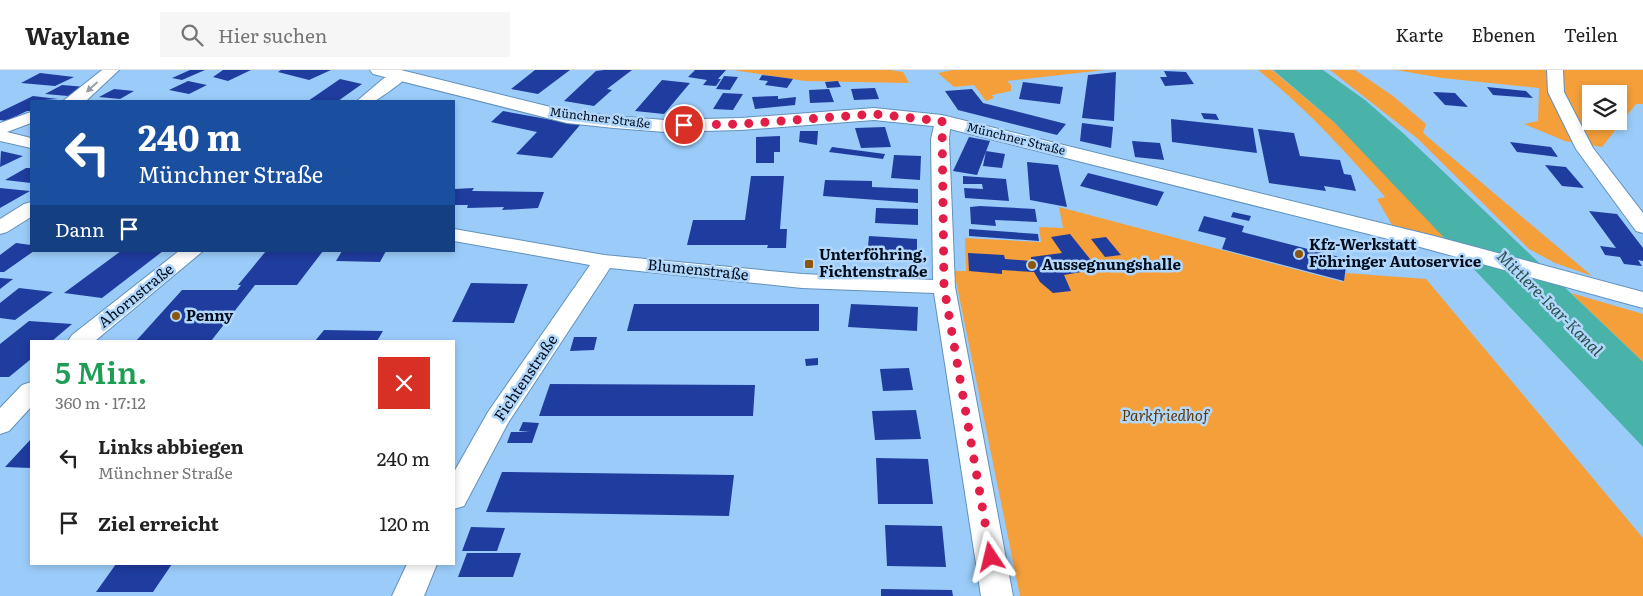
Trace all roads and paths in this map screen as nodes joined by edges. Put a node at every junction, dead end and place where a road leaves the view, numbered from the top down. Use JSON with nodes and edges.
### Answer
{"nodes":[{"id":1,"x":111,"y":70,"type":"edge"},
{"id":2,"x":379,"y":70,"type":"edge"},
{"id":3,"x":1555,"y":70,"type":"edge"},
{"id":4,"x":400,"y":77,"type":"junction"},
{"id":5,"x":74,"y":100,"type":"edge"},
{"id":6,"x":366,"y":100,"type":"edge"},
{"id":7,"x":30,"y":117,"type":"edge"},
{"id":8,"x":942,"y":121,"type":"junction"},
{"id":9,"x":0,"y":128,"type":"edge"},
{"id":10,"x":0,"y":136,"type":"edge"},
{"id":11,"x":30,"y":143,"type":"edge"},
{"id":12,"x":30,"y":209,"type":"edge"},
{"id":13,"x":1643,"y":227,"type":"edge"},
{"id":14,"x":0,"y":228,"type":"edge"},
{"id":15,"x":455,"y":235,"type":"edge"},
{"id":16,"x":191,"y":252,"type":"edge"},
{"id":17,"x":604,"y":261,"type":"junction"},
{"id":18,"x":944,"y":287,"type":"junction"},
{"id":19,"x":1643,"y":300,"type":"edge"},
{"id":20,"x":81,"y":340,"type":"edge"},
{"id":21,"x":30,"y":392,"type":"edge"},
{"id":22,"x":0,"y":424,"type":"edge"},
{"id":23,"x":455,"y":496,"type":"edge"},
{"id":24,"x":422,"y":565,"type":"edge"},
{"id":25,"x":408,"y":596,"type":"edge"},
{"id":26,"x":997,"y":596,"type":"edge"}],
"edges":[{"from":1,"to":5,"type":"street","one_way":true},
{"from":2,"to":4,"type":"main road","name":"Münchner Straße"},
{"from":3,"to":13,"type":"street"},
{"from":4,"to":6,"type":"street"},
{"from":4,"to":8,"type":"main road","name":"Münchner Straße"},
{"from":7,"to":9,"type":"street"},
{"from":8,"to":18,"type":"street"},
{"from":8,"to":19,"type":"main road","name":"Münchner Straße"},
{"from":10,"to":11,"type":"street"},
{"from":12,"to":14,"type":"street"},
{"from":15,"to":17,"type":"street","name":"Blumenstraße"},
{"from":16,"to":20,"type":"street","name":"Ahornstraße"},
{"from":17,"to":18,"type":"street","name":"Blumenstraße"},
{"from":17,"to":23,"type":"street","name":"Fichtenstraße"},
{"from":18,"to":26,"type":"street"},
{"from":21,"to":22,"type":"street"},
{"from":24,"to":25,"type":"street"}]}
